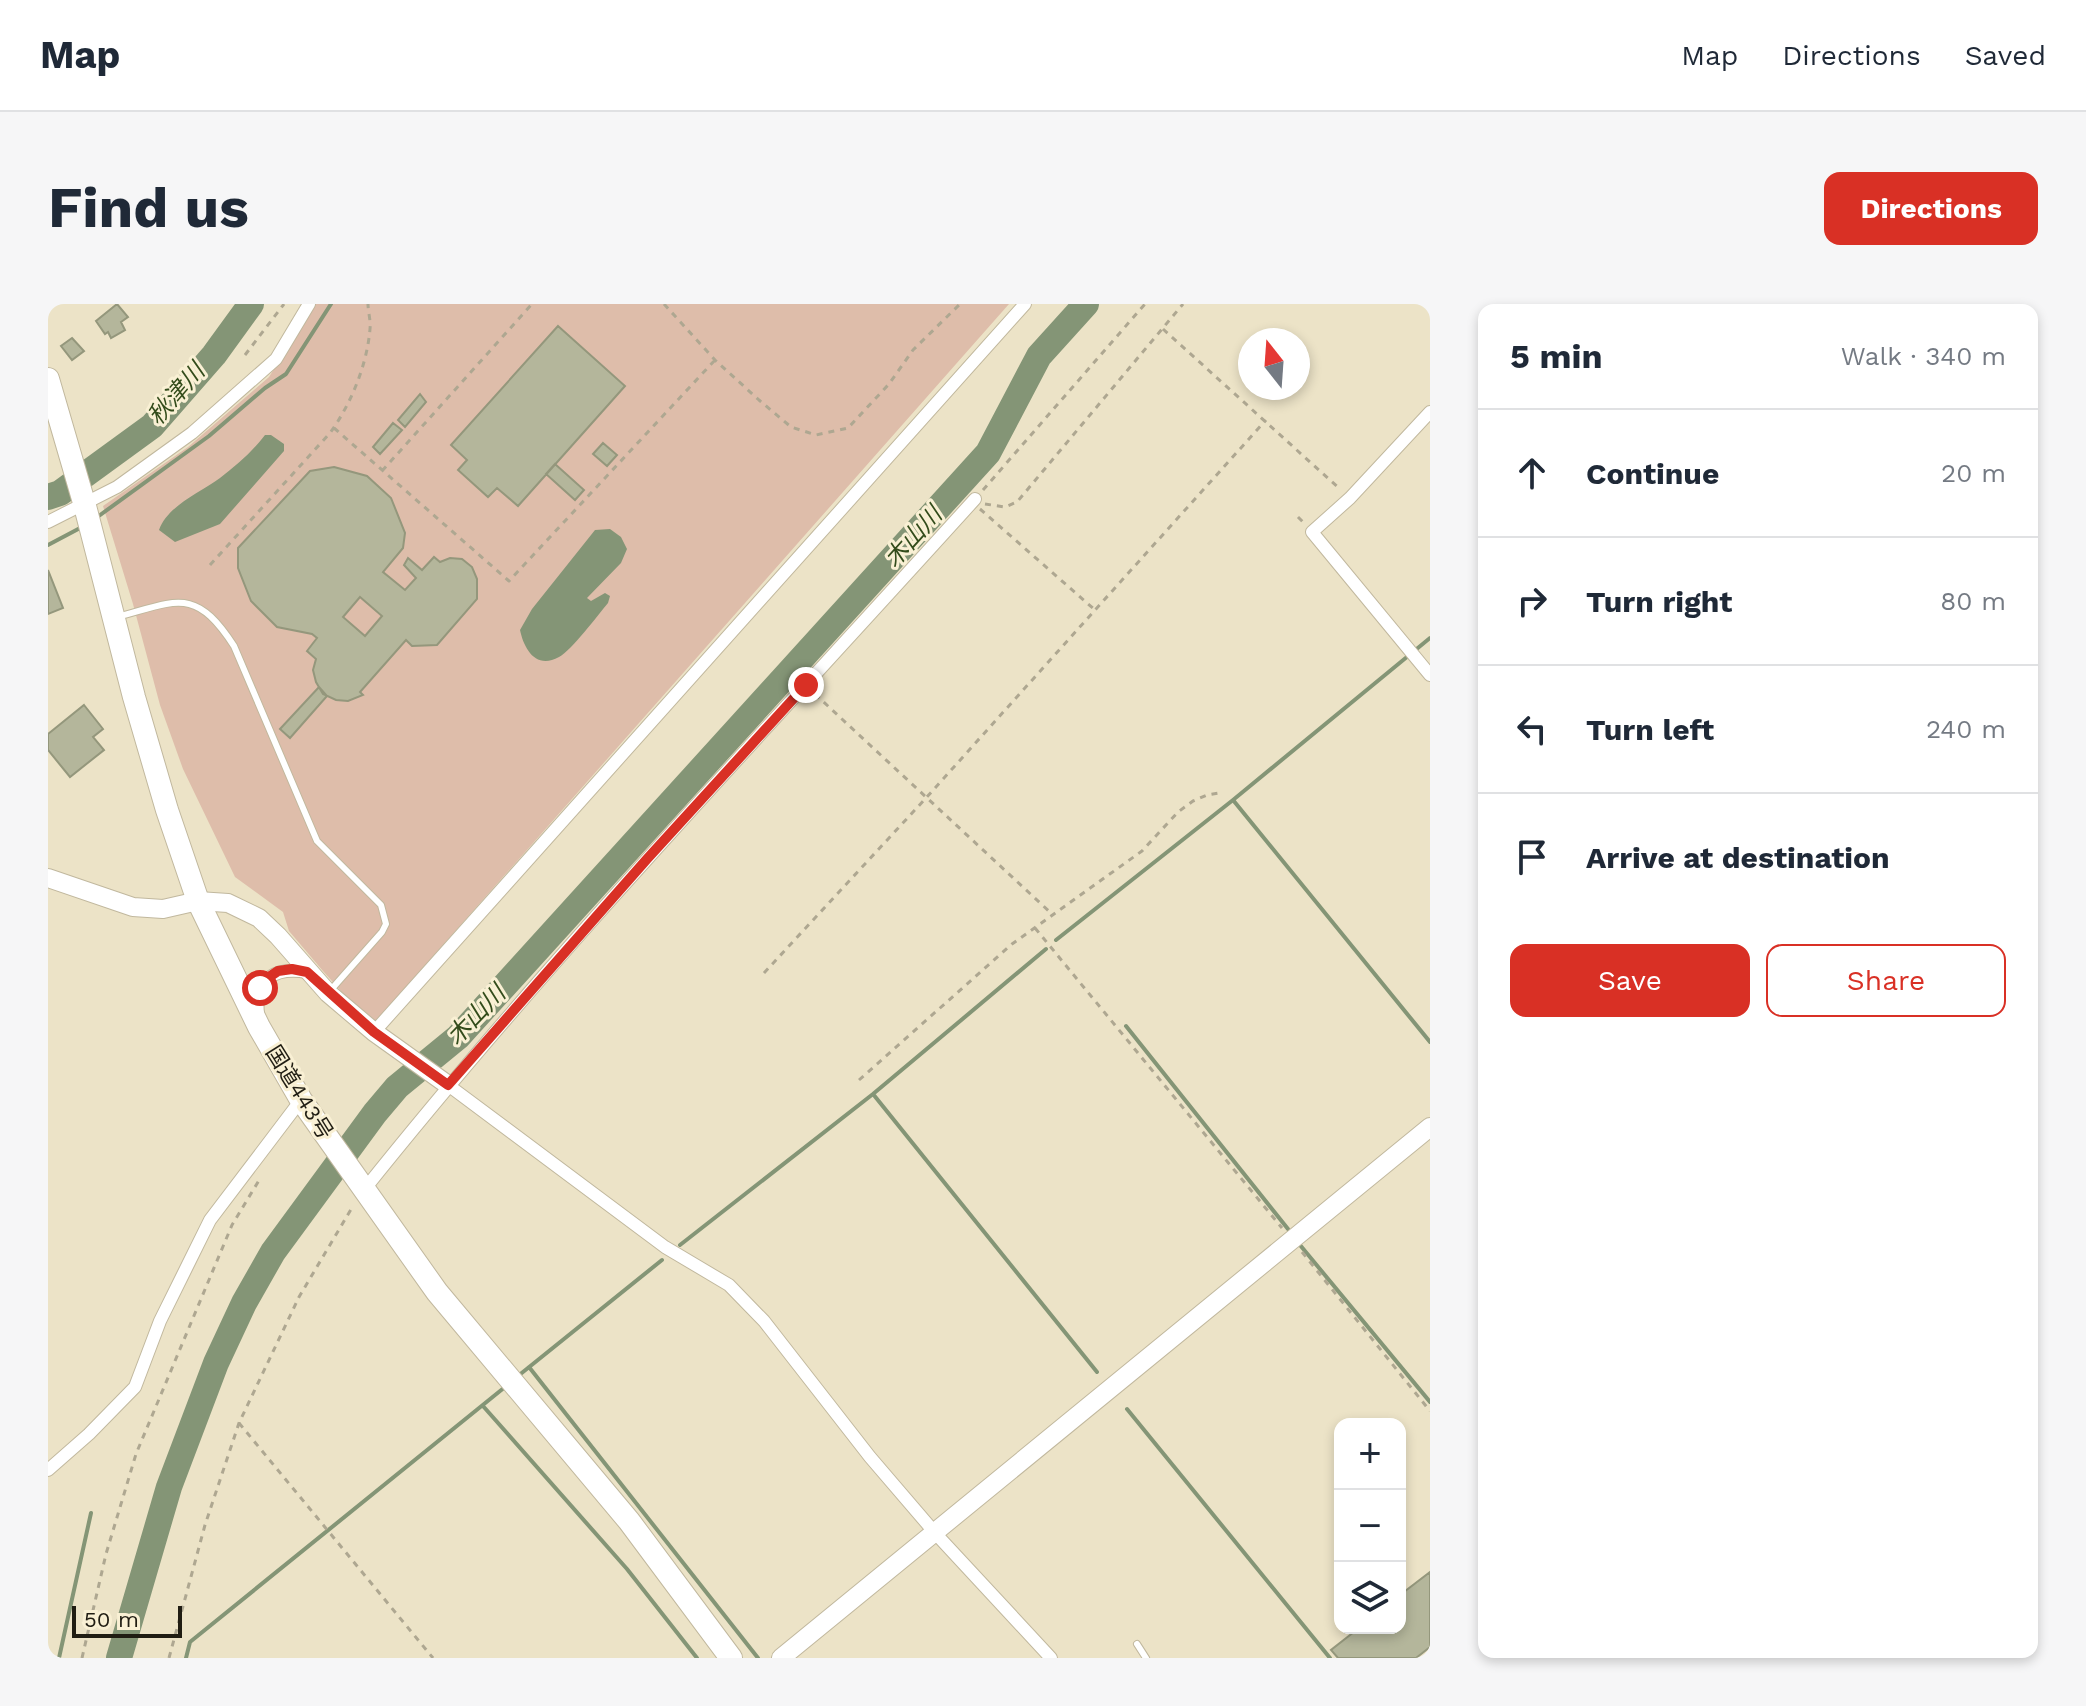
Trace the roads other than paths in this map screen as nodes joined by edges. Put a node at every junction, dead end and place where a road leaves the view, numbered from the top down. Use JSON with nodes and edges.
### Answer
{"nodes":[{"id":1,"x":309,"y":304,"type":"edge"},
{"id":2,"x":1025,"y":304,"type":"edge"},
{"id":3,"x":48,"y":379,"type":"edge"},
{"id":4,"x":1430,"y":412,"type":"edge"},
{"id":5,"x":975,"y":499,"type":"road end"},
{"id":6,"x":87,"y":517,"type":"junction"},
{"id":7,"x":48,"y":522,"type":"edge"},
{"id":8,"x":114,"y":618,"type":"junction"},
{"id":9,"x":1430,"y":675,"type":"edge"},
{"id":10,"x":48,"y":878,"type":"edge"},
{"id":11,"x":198,"y":901,"type":"junction"},
{"id":12,"x":307,"y":972,"type":"junction"},
{"id":13,"x":328,"y":993,"type":"junction"},
{"id":14,"x":259,"y":1027,"type":"junction"},
{"id":15,"x":378,"y":1035,"type":"junction"},
{"id":16,"x":448,"y":1085,"type":"junction"},
{"id":17,"x":304,"y":1104,"type":"junction"},
{"id":18,"x":1430,"y":1127,"type":"edge"},
{"id":19,"x":364,"y":1190,"type":"junction"},
{"id":20,"x":48,"y":1470,"type":"edge"},
{"id":21,"x":936,"y":1534,"type":"junction"},
{"id":22,"x":1137,"y":1644,"type":"dead end"},
{"id":23,"x":731,"y":1658,"type":"edge"},
{"id":24,"x":781,"y":1658,"type":"edge"},
{"id":25,"x":1051,"y":1658,"type":"edge"},
{"id":26,"x":1146,"y":1658,"type":"edge"}],
"edges":[{"from":1,"to":6,"type":"street"},
{"from":2,"to":15,"type":"street"},
{"from":3,"to":6,"type":"highway","name":"国道443号"},
{"from":4,"to":9,"type":"street"},
{"from":5,"to":16,"type":"street"},
{"from":6,"to":7,"type":"street"},
{"from":6,"to":8,"type":"highway","name":"国道443号"},
{"from":8,"to":11,"type":"highway","name":"国道443号"},
{"from":8,"to":13,"type":"lane"},
{"from":10,"to":11,"type":"street"},
{"from":11,"to":12,"type":"street"},
{"from":11,"to":14,"type":"highway","name":"国道443号"},
{"from":12,"to":13,"type":"street"},
{"from":12,"to":14,"type":"street"},
{"from":13,"to":15,"type":"street"},
{"from":14,"to":17,"type":"highway","name":"国道443号"},
{"from":15,"to":16,"type":"street"},
{"from":16,"to":19,"type":"street"},
{"from":16,"to":21,"type":"street"},
{"from":17,"to":19,"type":"highway","name":"国道443号"},
{"from":17,"to":20,"type":"street"},
{"from":18,"to":21,"type":"street"},
{"from":19,"to":23,"type":"highway","name":"国道443号"},
{"from":21,"to":24,"type":"street"},
{"from":21,"to":25,"type":"street"},
{"from":22,"to":26,"type":"lane"}]}
